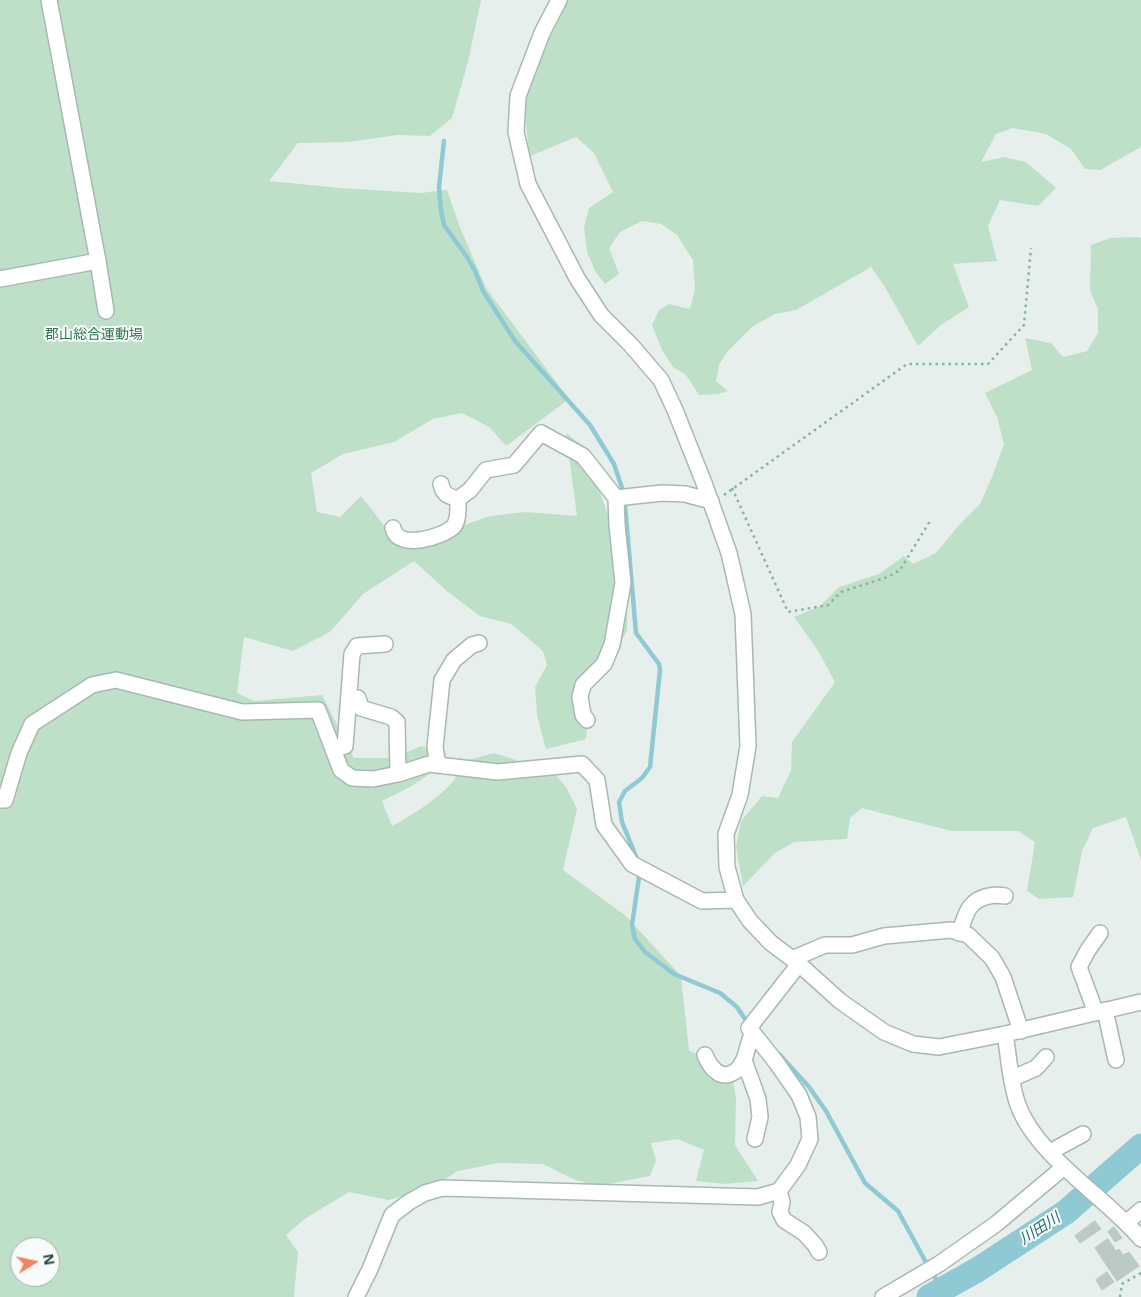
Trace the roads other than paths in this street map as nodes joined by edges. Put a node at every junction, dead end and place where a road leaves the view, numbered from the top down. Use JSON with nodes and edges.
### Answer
{"nodes":[{"id":1,"x":49,"y":0,"type":"edge"},
{"id":2,"x":557,"y":1,"type":"edge"},
{"id":3,"x":98,"y":261,"type":"junction"},
{"id":4,"x":0,"y":280,"type":"edge"},
{"id":5,"x":106,"y":311,"type":"dead end"},
{"id":6,"x":440,"y":484,"type":"dead end"},
{"id":7,"x":616,"y":498,"type":"junction"},
{"id":8,"x":458,"y":499,"type":"junction"},
{"id":9,"x":711,"y":502,"type":"junction"},
{"id":10,"x":393,"y":528,"type":"dead end"},
{"id":11,"x":479,"y":642,"type":"dead end"},
{"id":12,"x":384,"y":644,"type":"dead end"},
{"id":13,"x":358,"y":698,"type":"dead end"},
{"id":14,"x":587,"y":720,"type":"dead end"},
{"id":15,"x":333,"y":750,"type":"junction"},
{"id":16,"x":438,"y":765,"type":"junction"},
{"id":17,"x":398,"y":774,"type":"junction"},
{"id":18,"x":0,"y":800,"type":"edge"},
{"id":19,"x":1005,"y":896,"type":"dead end"},
{"id":20,"x":736,"y":900,"type":"junction"},
{"id":21,"x":959,"y":933,"type":"junction"},
{"id":22,"x":1100,"y":934,"type":"dead end"},
{"id":23,"x":796,"y":962,"type":"junction"},
{"id":24,"x":1141,"y":1002,"type":"edge"},
{"id":25,"x":1101,"y":1012,"type":"junction"},
{"id":26,"x":1021,"y":1030,"type":"junction"},
{"id":27,"x":752,"y":1032,"type":"junction"},
{"id":28,"x":1005,"y":1034,"type":"junction"},
{"id":29,"x":705,"y":1055,"type":"dead end"},
{"id":30,"x":1046,"y":1056,"type":"dead end"},
{"id":31,"x":744,"y":1060,"type":"junction"},
{"id":32,"x":1116,"y":1060,"type":"dead end"},
{"id":33,"x":1012,"y":1078,"type":"junction"},
{"id":34,"x":1083,"y":1134,"type":"dead end"},
{"id":35,"x":755,"y":1139,"type":"dead end"},
{"id":36,"x":1050,"y":1152,"type":"junction"},
{"id":37,"x":1067,"y":1169,"type":"junction"},
{"id":38,"x":779,"y":1191,"type":"junction"},
{"id":39,"x":1141,"y":1210,"type":"edge"},
{"id":40,"x":1127,"y":1222,"type":"junction"},
{"id":41,"x":1141,"y":1240,"type":"edge"},
{"id":42,"x":818,"y":1252,"type":"dead end"},
{"id":43,"x":356,"y":1297,"type":"edge"},
{"id":44,"x":883,"y":1297,"type":"edge"}],
"edges":[{"from":1,"to":3,"type":"street"},
{"from":2,"to":9,"type":"street"},
{"from":3,"to":4,"type":"street"},
{"from":3,"to":5,"type":"street"},
{"from":6,"to":8,"type":"street"},
{"from":7,"to":8,"type":"street"},
{"from":7,"to":9,"type":"street"},
{"from":7,"to":14,"type":"street"},
{"from":8,"to":10,"type":"street"},
{"from":9,"to":20,"type":"street"},
{"from":11,"to":16,"type":"street"},
{"from":12,"to":15,"type":"street"},
{"from":13,"to":17,"type":"street"},
{"from":15,"to":17,"type":"street"},
{"from":15,"to":18,"type":"street"},
{"from":16,"to":17,"type":"street"},
{"from":16,"to":20,"type":"street"},
{"from":19,"to":21,"type":"street"},
{"from":20,"to":23,"type":"street"},
{"from":21,"to":23,"type":"street"},
{"from":21,"to":26,"type":"street"},
{"from":22,"to":25,"type":"street"},
{"from":23,"to":27,"type":"street"},
{"from":23,"to":28,"type":"street"},
{"from":24,"to":25,"type":"street"},
{"from":25,"to":26,"type":"street"},
{"from":25,"to":32,"type":"street"},
{"from":26,"to":28,"type":"street"},
{"from":27,"to":31,"type":"street"},
{"from":27,"to":38,"type":"street"},
{"from":28,"to":33,"type":"street"},
{"from":29,"to":31,"type":"street"},
{"from":30,"to":33,"type":"street"},
{"from":31,"to":35,"type":"street"},
{"from":33,"to":36,"type":"street"},
{"from":34,"to":36,"type":"street"},
{"from":36,"to":37,"type":"street"},
{"from":37,"to":40,"type":"street"},
{"from":37,"to":44,"type":"street"},
{"from":38,"to":42,"type":"street"},
{"from":38,"to":43,"type":"street"},
{"from":39,"to":40,"type":"street"},
{"from":40,"to":41,"type":"street"}]}
